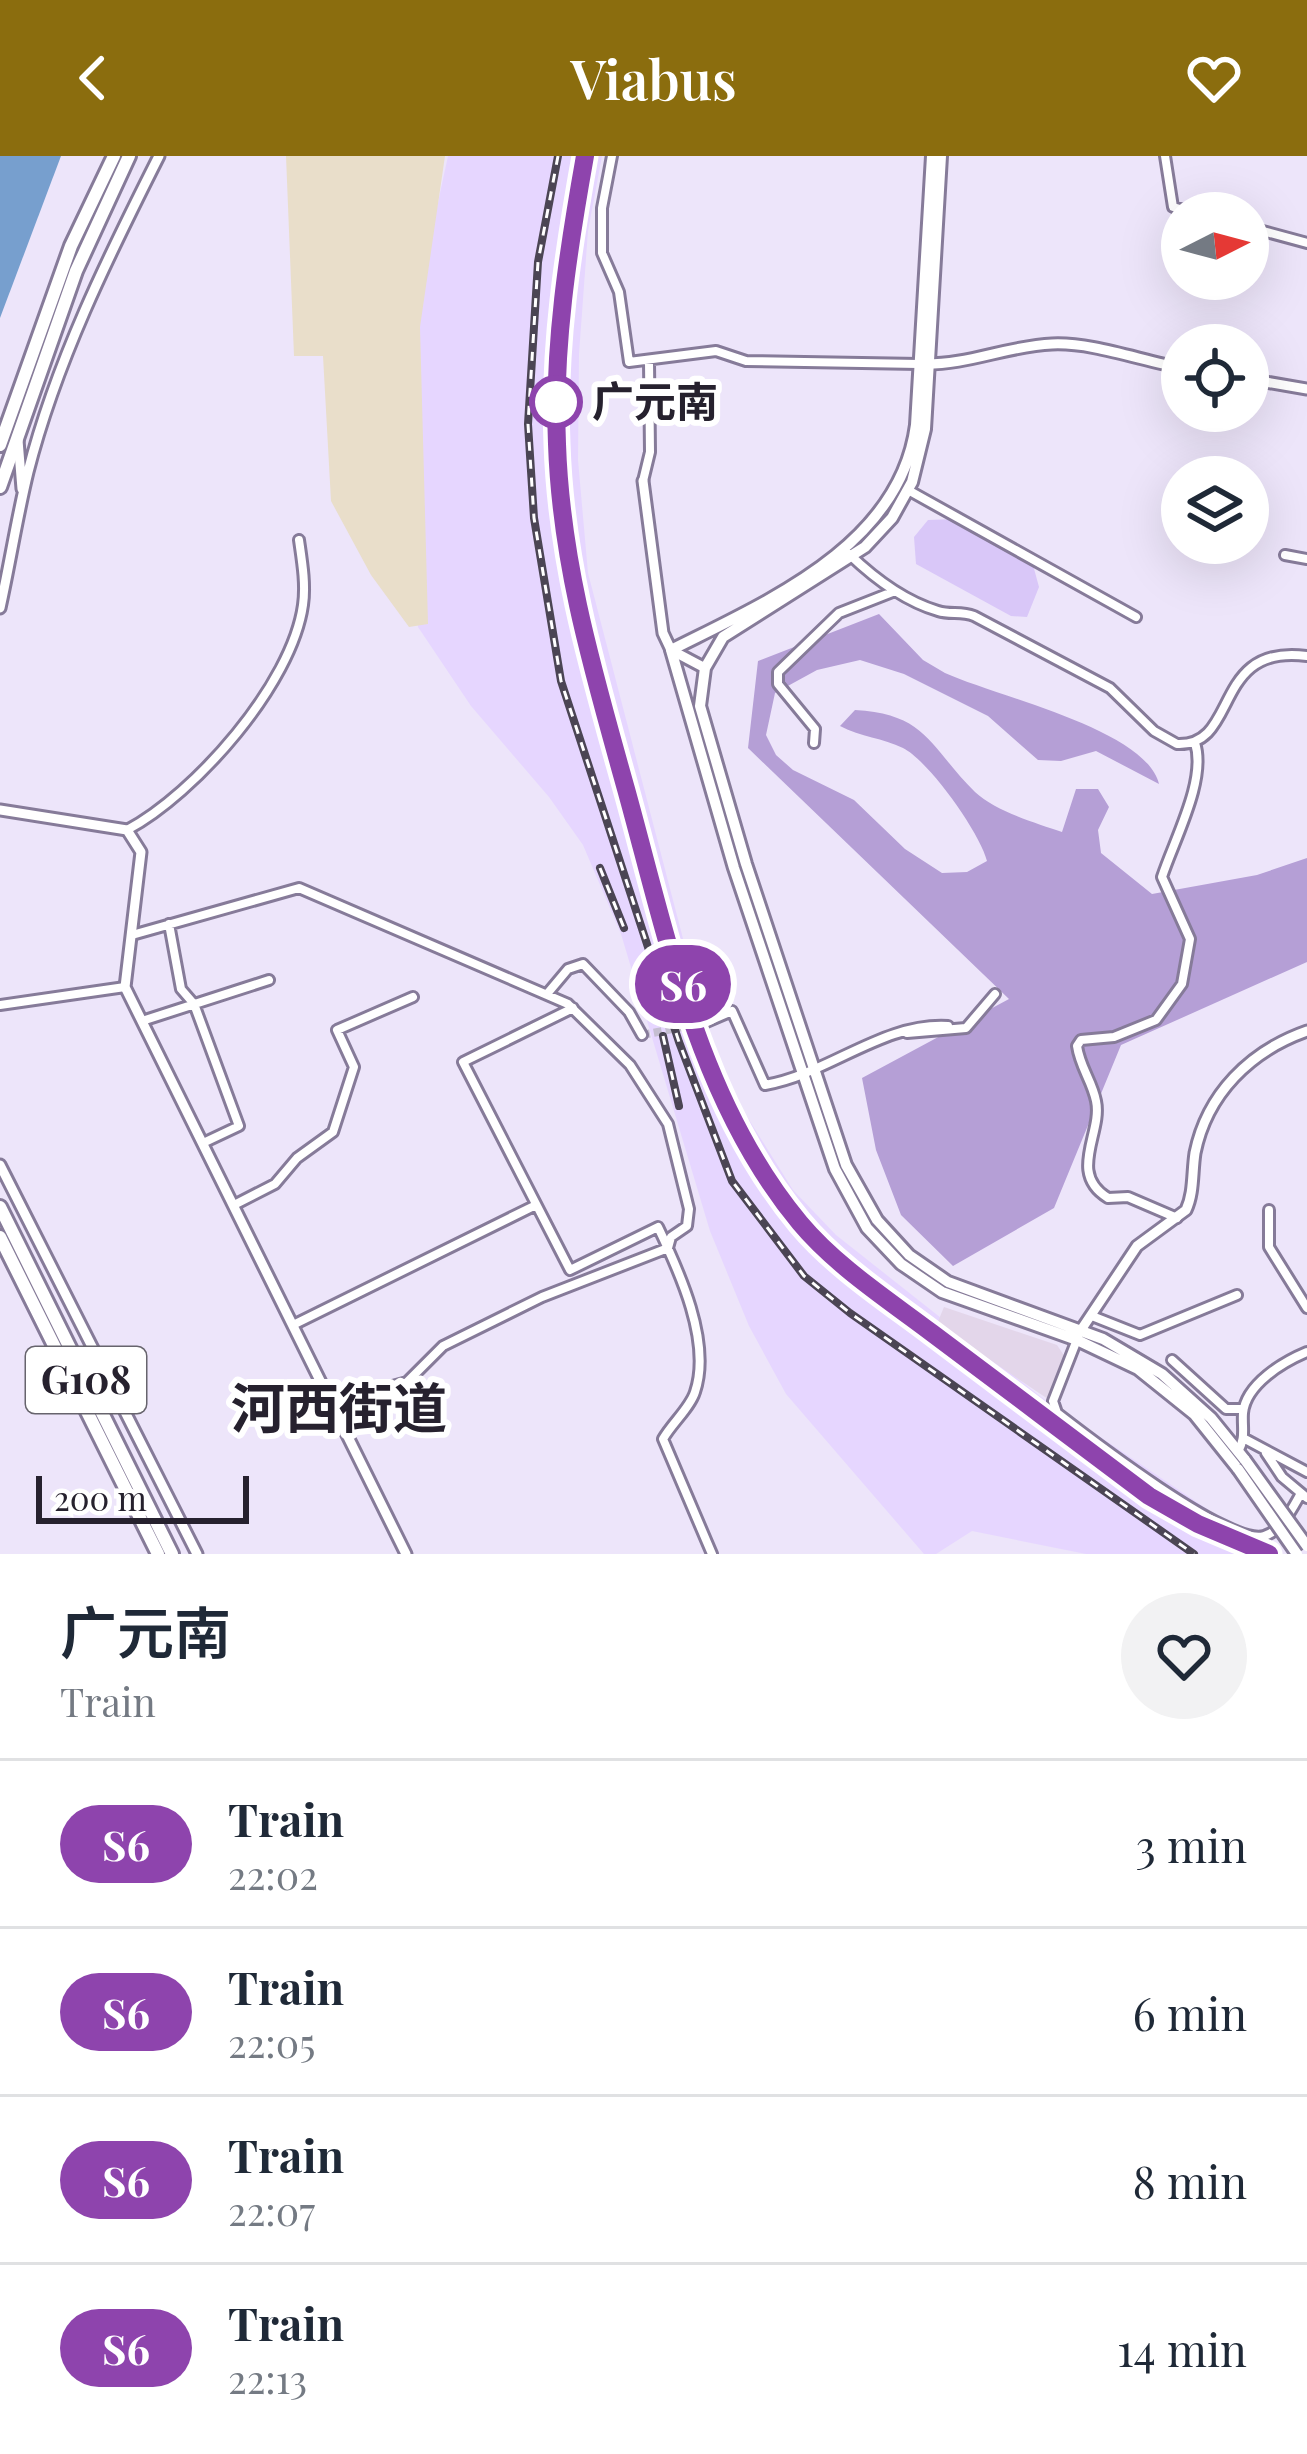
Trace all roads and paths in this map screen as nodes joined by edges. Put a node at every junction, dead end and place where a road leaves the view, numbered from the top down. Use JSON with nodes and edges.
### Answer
{"nodes":[{"id":1,"x":113,"y":156,"type":"edge"},
{"id":2,"x":129,"y":156,"type":"edge"},
{"id":3,"x":159,"y":156,"type":"edge"},
{"id":4,"x":612,"y":156,"type":"edge"},
{"id":5,"x":932,"y":156,"type":"edge"},
{"id":6,"x":941,"y":156,"type":"edge"},
{"id":7,"x":1165,"y":156,"type":"edge"},
{"id":8,"x":1171,"y":192,"type":"edge"},
{"id":9,"x":1269,"y":233,"type":"edge"},
{"id":10,"x":1307,"y":243,"type":"edge"},
{"id":11,"x":649,"y":362,"type":"junction"},
{"id":12,"x":924,"y":364,"type":"junction"},
{"id":13,"x":1161,"y":364,"type":"edge"},
{"id":14,"x":1269,"y":383,"type":"edge"},
{"id":15,"x":1307,"y":389,"type":"edge"},
{"id":16,"x":17,"y":433,"type":"junction"},
{"id":17,"x":0,"y":445,"type":"edge"},
{"id":18,"x":644,"y":481,"type":"joint"},
{"id":19,"x":0,"y":487,"type":"edge"},
{"id":20,"x":908,"y":490,"type":"junction"},
{"id":21,"x":23,"y":501,"type":"junction"},
{"id":22,"x":299,"y":539,"type":"dead end"},
{"id":23,"x":848,"y":553,"type":"junction"},
{"id":24,"x":1285,"y":555,"type":"dead end"},
{"id":25,"x":1307,"y":559,"type":"edge"},
{"id":26,"x":895,"y":591,"type":"junction"},
{"id":27,"x":0,"y":608,"type":"edge"},
{"id":28,"x":1136,"y":616,"type":"dead end"},
{"id":29,"x":671,"y":650,"type":"junction"},
{"id":30,"x":1307,"y":656,"type":"edge"},
{"id":31,"x":705,"y":668,"type":"junction"},
{"id":32,"x":814,"y":743,"type":"dead end"},
{"id":33,"x":1195,"y":743,"type":"junction"},
{"id":34,"x":0,"y":810,"type":"edge"},
{"id":35,"x":127,"y":830,"type":"junction"},
{"id":36,"x":169,"y":924,"type":"junction"},
{"id":37,"x":132,"y":935,"type":"junction"},
{"id":38,"x":269,"y":980,"type":"dead end"},
{"id":39,"x":125,"y":987,"type":"junction"},
{"id":40,"x":547,"y":994,"type":"junction"},
{"id":41,"x":995,"y":994,"type":"dead end"},
{"id":42,"x":413,"y":997,"type":"dead end"},
{"id":43,"x":194,"y":1004,"type":"junction"},
{"id":44,"x":0,"y":1005,"type":"edge"},
{"id":45,"x":573,"y":1008,"type":"junction"},
{"id":46,"x":142,"y":1021,"type":"junction"},
{"id":47,"x":704,"y":1023,"type":"tunnel mouth"},
{"id":48,"x":948,"y":1027,"type":"dead end"},
{"id":49,"x":1307,"y":1031,"type":"edge"},
{"id":50,"x":642,"y":1035,"type":"dead end"},
{"id":51,"x":888,"y":1038,"type":"junction"},
{"id":52,"x":809,"y":1072,"type":"junction"},
{"id":53,"x":202,"y":1143,"type":"junction"},
{"id":54,"x":0,"y":1166,"type":"edge"},
{"id":55,"x":536,"y":1204,"type":"junction"},
{"id":56,"x":233,"y":1205,"type":"junction"},
{"id":57,"x":0,"y":1207,"type":"edge"},
{"id":58,"x":1269,"y":1210,"type":"dead end"},
{"id":59,"x":1178,"y":1218,"type":"junction"},
{"id":60,"x":0,"y":1237,"type":"edge"},
{"id":61,"x":668,"y":1248,"type":"junction"},
{"id":62,"x":1237,"y":1295,"type":"dead end"},
{"id":63,"x":1307,"y":1308,"type":"edge"},
{"id":64,"x":1092,"y":1316,"type":"junction"},
{"id":65,"x":293,"y":1325,"type":"junction"},
{"id":66,"x":1079,"y":1335,"type":"junction"},
{"id":67,"x":1307,"y":1352,"type":"edge"},
{"id":68,"x":1172,"y":1360,"type":"dead end"},
{"id":69,"x":331,"y":1403,"type":"junction"},
{"id":70,"x":1243,"y":1409,"type":"junction"},
{"id":71,"x":1245,"y":1438,"type":"junction"},
{"id":72,"x":1265,"y":1452,"type":"junction"},
{"id":73,"x":1240,"y":1460,"type":"junction"},
{"id":74,"x":1307,"y":1472,"type":"edge"},
{"id":75,"x":1304,"y":1496,"type":"edge"},
{"id":76,"x":1307,"y":1546,"type":"edge"},
{"id":77,"x":158,"y":1554,"type":"edge"},
{"id":78,"x":172,"y":1554,"type":"edge"},
{"id":79,"x":197,"y":1554,"type":"edge"},
{"id":80,"x":406,"y":1554,"type":"edge"},
{"id":81,"x":712,"y":1554,"type":"edge"},
{"id":82,"x":1297,"y":1554,"type":"edge"}],
"edges":[{"from":1,"to":17,"type":"highway"},
{"from":2,"to":16,"type":"highway"},
{"from":3,"to":21,"type":"street"},
{"from":4,"to":11,"type":"street"},
{"from":5,"to":12,"type":"main road"},
{"from":6,"to":12,"type":"main road"},
{"from":7,"to":8,"type":"street"},
{"from":9,"to":10,"type":"street"},
{"from":11,"to":12,"type":"street"},
{"from":11,"to":18,"type":"street"},
{"from":12,"to":13,"type":"street"},
{"from":12,"to":20,"type":"main road"},
{"from":12,"to":23,"type":"main road"},
{"from":14,"to":15,"type":"street"},
{"from":16,"to":19,"type":"highway"},
{"from":16,"to":21,"type":"street"},
{"from":18,"to":29,"type":"street"},
{"from":20,"to":23,"type":"main road"},
{"from":20,"to":28,"type":"street"},
{"from":21,"to":27,"type":"street"},
{"from":22,"to":35,"type":"street"},
{"from":23,"to":26,"type":"street"},
{"from":23,"to":29,"type":"main road"},
{"from":23,"to":31,"type":"main road"},
{"from":24,"to":25,"type":"street"},
{"from":26,"to":32,"type":"street"},
{"from":26,"to":33,"type":"street"},
{"from":29,"to":31,"type":"street"},
{"from":29,"to":52,"type":"main road"},
{"from":30,"to":33,"type":"street"},
{"from":31,"to":52,"type":"main road"},
{"from":33,"to":59,"type":"street"},
{"from":34,"to":35,"type":"street"},
{"from":35,"to":37,"type":"street"},
{"from":36,"to":37,"type":"street"},
{"from":36,"to":40,"type":"street"},
{"from":36,"to":43,"type":"street"},
{"from":37,"to":39,"type":"street"},
{"from":38,"to":43,"type":"street"},
{"from":39,"to":44,"type":"street"},
{"from":39,"to":46,"type":"street"},
{"from":40,"to":45,"type":"street"},
{"from":40,"to":50,"type":"street"},
{"from":41,"to":51,"type":"street"},
{"from":42,"to":56,"type":"street"},
{"from":43,"to":46,"type":"street"},
{"from":43,"to":53,"type":"street"},
{"from":45,"to":55,"type":"street"},
{"from":45,"to":61,"type":"street"},
{"from":46,"to":53,"type":"street"},
{"from":47,"to":52,"type":"street"},
{"from":48,"to":51,"type":"street"},
{"from":49,"to":59,"type":"street"},
{"from":51,"to":52,"type":"street"},
{"from":52,"to":66,"type":"main road"},
{"from":53,"to":56,"type":"street"},
{"from":54,"to":79,"type":"street"},
{"from":55,"to":61,"type":"street"},
{"from":55,"to":65,"type":"street"},
{"from":56,"to":65,"type":"street"},
{"from":57,"to":78,"type":"highway","number":"G108"},
{"from":58,"to":63,"type":"street"},
{"from":59,"to":64,"type":"street"},
{"from":60,"to":77,"type":"highway","number":"G108"},
{"from":61,"to":69,"type":"street"},
{"from":61,"to":81,"type":"street"},
{"from":62,"to":64,"type":"street"},
{"from":64,"to":66,"type":"street"},
{"from":65,"to":69,"type":"street"},
{"from":66,"to":73,"type":"main road"},
{"from":66,"to":75,"type":"street"},
{"from":67,"to":70,"type":"street"},
{"from":68,"to":70,"type":"street"},
{"from":69,"to":80,"type":"street"},
{"from":70,"to":71,"type":"street"},
{"from":71,"to":72,"type":"street"},
{"from":71,"to":73,"type":"street"},
{"from":72,"to":74,"type":"street"},
{"from":72,"to":75,"type":"street"},
{"from":73,"to":76,"type":"main road","bridge":true},
{"from":73,"to":82,"type":"main road","bridge":true}]}
